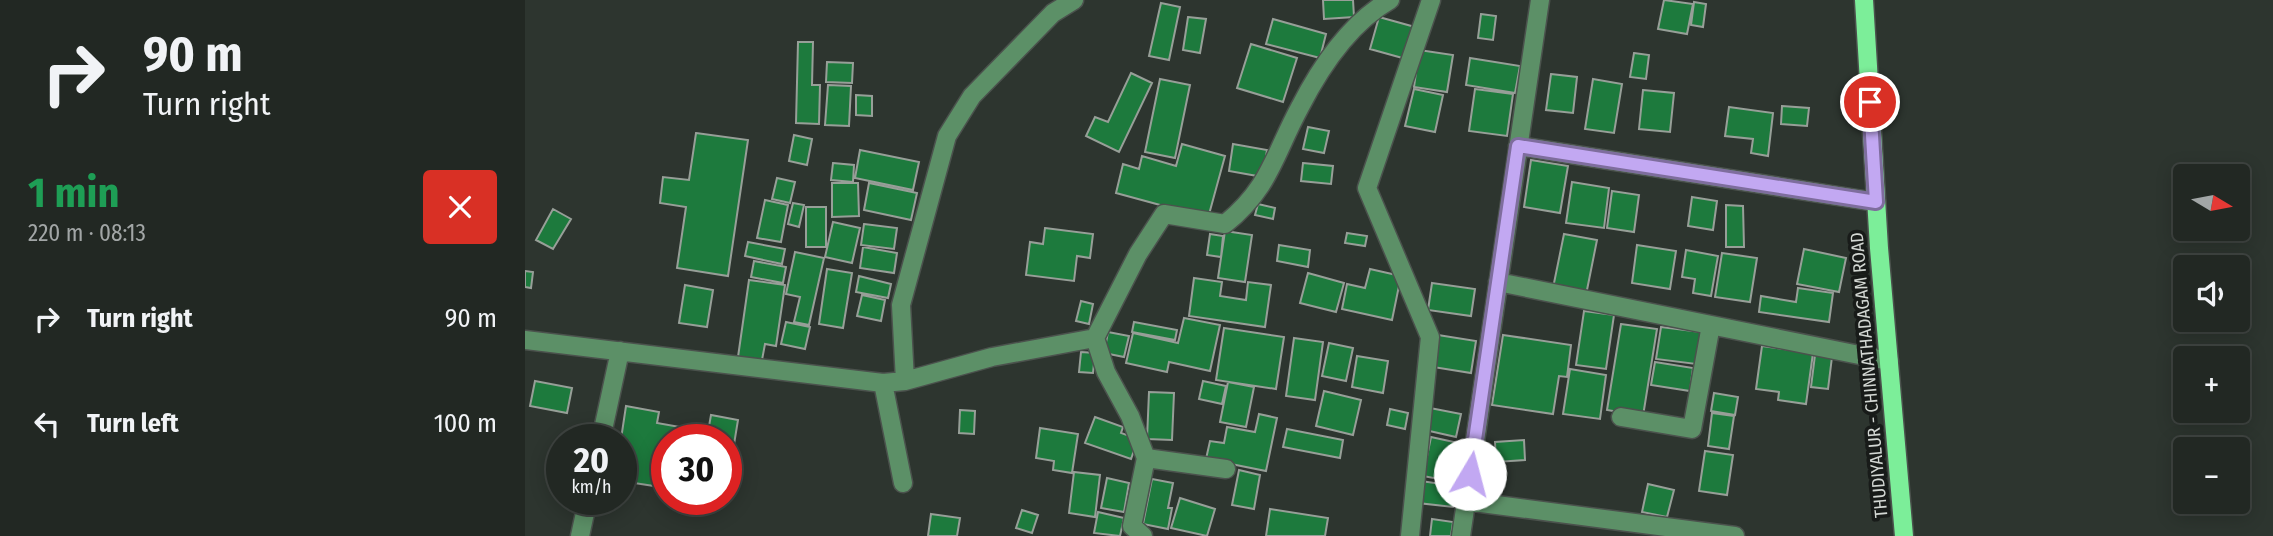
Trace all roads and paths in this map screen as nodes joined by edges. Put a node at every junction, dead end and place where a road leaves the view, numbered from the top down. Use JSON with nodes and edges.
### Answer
{"nodes":[{"id":1,"x":1074,"y":0,"type":"edge"},
{"id":2,"x":1390,"y":0,"type":"edge"},
{"id":3,"x":1431,"y":0,"type":"edge"},
{"id":4,"x":1540,"y":0,"type":"edge"},
{"id":5,"x":1864,"y":0,"type":"edge"},
{"id":6,"x":1518,"y":146,"type":"junction"},
{"id":7,"x":1876,"y":202,"type":"junction"},
{"id":8,"x":1499,"y":282,"type":"junction"},
{"id":9,"x":1711,"y":325,"type":"junction"},
{"id":10,"x":1095,"y":338,"type":"junction"},
{"id":11,"x":525,"y":340,"type":"edge"},
{"id":12,"x":620,"y":351,"type":"junction"},
{"id":13,"x":1889,"y":361,"type":"junction"},
{"id":14,"x":905,"y":382,"type":"junction"},
{"id":15,"x":883,"y":383,"type":"junction"},
{"id":16,"x":1621,"y":417,"type":"dead end"},
{"id":17,"x":604,"y":424,"type":"edge"},
{"id":18,"x":1146,"y":458,"type":"junction"},
{"id":19,"x":1226,"y":469,"type":"dead end"},
{"id":20,"x":903,"y":483,"type":"dead end"},
{"id":21,"x":1466,"y":501,"type":"junction"},
{"id":22,"x":585,"y":515,"type":"edge"},
{"id":23,"x":580,"y":536,"type":"edge"},
{"id":24,"x":1143,"y":536,"type":"edge"},
{"id":25,"x":1410,"y":536,"type":"edge"},
{"id":26,"x":1461,"y":536,"type":"edge"},
{"id":27,"x":1735,"y":536,"type":"edge"},
{"id":28,"x":1904,"y":536,"type":"edge"}],
"edges":[{"from":1,"to":14,"type":"street"},
{"from":2,"to":10,"type":"street"},
{"from":3,"to":25,"type":"street"},
{"from":4,"to":6,"type":"street"},
{"from":5,"to":7,"type":"main road","name":"THUDIYALUR - CHINNATHADAGAM ROAD"},
{"from":6,"to":7,"type":"street"},
{"from":6,"to":8,"type":"street"},
{"from":7,"to":13,"type":"main road","name":"THUDIYALUR - CHINNATHADAGAM ROAD"},
{"from":8,"to":9,"type":"street"},
{"from":8,"to":21,"type":"street"},
{"from":9,"to":13,"type":"street"},
{"from":9,"to":16,"type":"street"},
{"from":10,"to":14,"type":"street"},
{"from":10,"to":18,"type":"street"},
{"from":11,"to":12,"type":"street"},
{"from":12,"to":15,"type":"street"},
{"from":12,"to":17,"type":"street"},
{"from":13,"to":28,"type":"main road","name":"THUDIYALUR - CHINNATHADAGAM ROAD"},
{"from":14,"to":15,"type":"street"},
{"from":15,"to":20,"type":"street"},
{"from":18,"to":19,"type":"street"},
{"from":18,"to":24,"type":"street"},
{"from":21,"to":26,"type":"street"},
{"from":21,"to":27,"type":"street"},
{"from":22,"to":23,"type":"street"}]}
